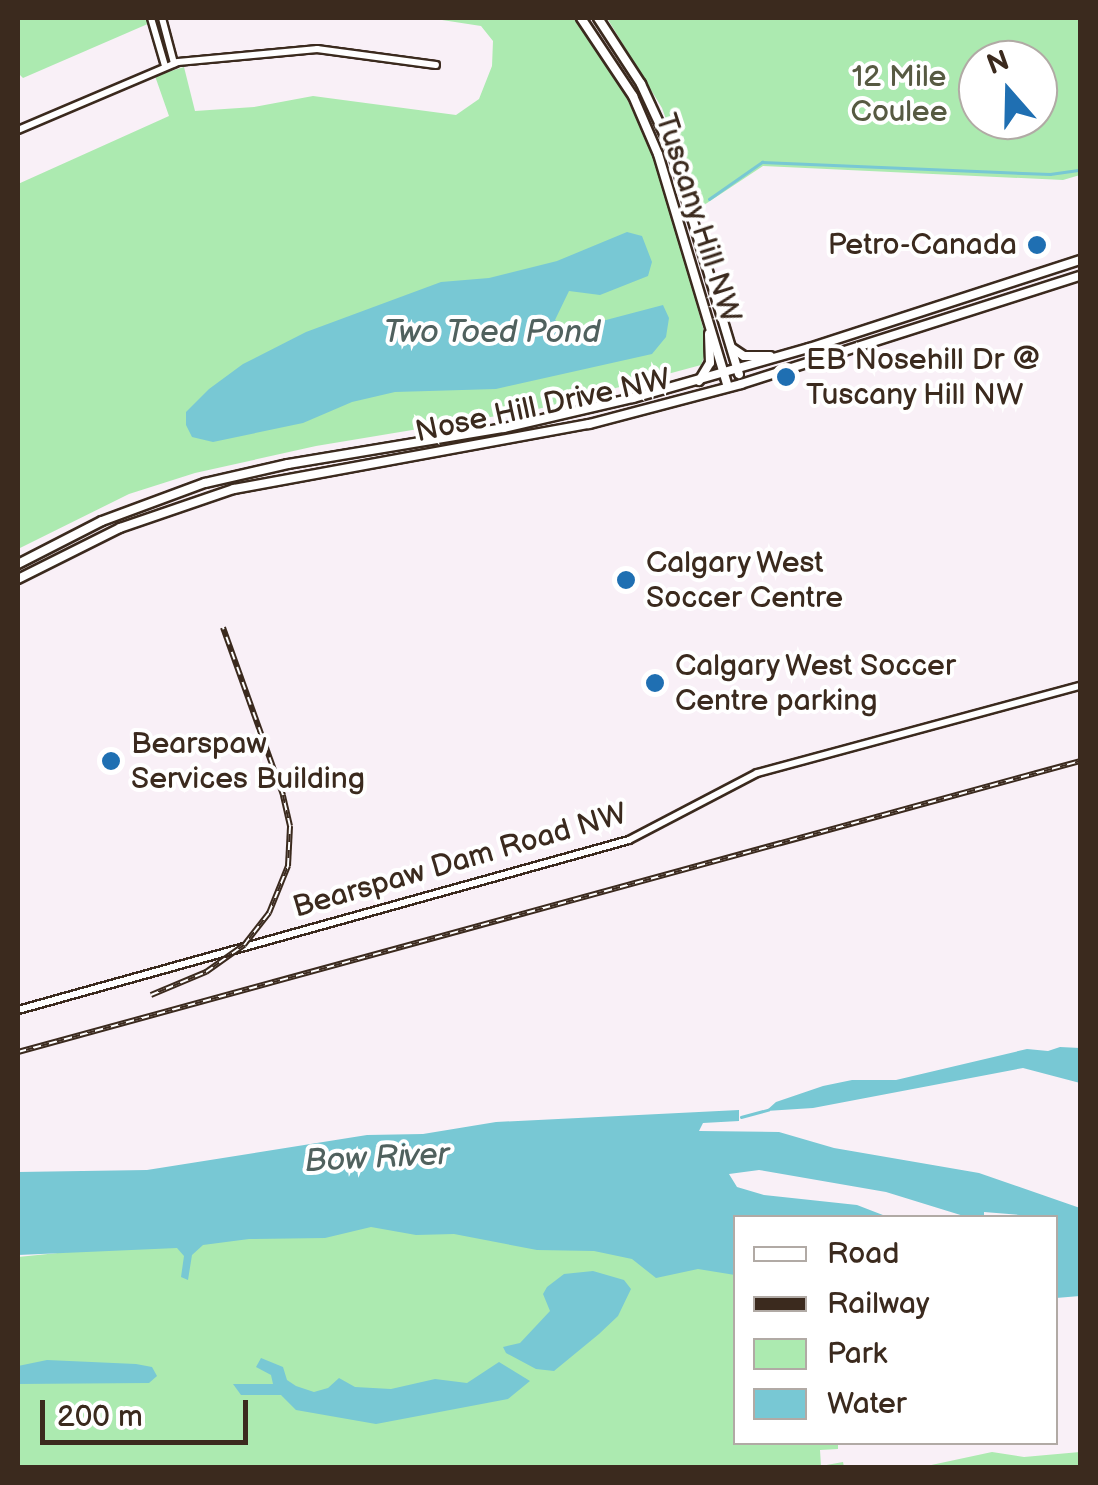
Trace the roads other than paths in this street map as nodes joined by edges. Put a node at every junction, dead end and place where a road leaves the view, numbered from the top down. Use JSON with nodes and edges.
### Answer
{"nodes":[{"id":1,"x":151,"y":18,"type":"edge"},
{"id":2,"x":162,"y":18,"type":"edge"},
{"id":3,"x":581,"y":18,"type":"edge"},
{"id":4,"x":598,"y":18,"type":"edge"},
{"id":5,"x":170,"y":64,"type":"junction"},
{"id":6,"x":436,"y":65,"type":"dead end"},
{"id":7,"x":18,"y":130,"type":"edge"},
{"id":8,"x":1080,"y":260,"type":"edge"},
{"id":9,"x":1080,"y":276,"type":"edge"},
{"id":10,"x":707,"y":315,"type":"junction"},
{"id":11,"x":731,"y":348,"type":"junction"},
{"id":12,"x":809,"y":348,"type":"junction"},
{"id":13,"x":737,"y":370,"type":"junction"},
{"id":14,"x":724,"y":374,"type":"junction"},
{"id":15,"x":699,"y":380,"type":"junction"},
{"id":16,"x":741,"y":384,"type":"junction"},
{"id":17,"x":728,"y":387,"type":"junction"},
{"id":18,"x":18,"y":564,"type":"edge"},
{"id":19,"x":18,"y":580,"type":"edge"},
{"id":20,"x":1080,"y":686,"type":"edge"},
{"id":21,"x":18,"y":1010,"type":"edge"}],
"edges":[{"from":1,"to":5,"type":"street"},
{"from":2,"to":5,"type":"street"},
{"from":3,"to":10,"type":"street","name":"Tuscany Hill NW"},
{"from":4,"to":11,"type":"street","name":"Tuscany Hill NW"},
{"from":5,"to":6,"type":"street"},
{"from":5,"to":7,"type":"street"},
{"from":8,"to":12,"type":"street","name":"Nose Hill Drive NW"},
{"from":9,"to":16,"type":"street","name":"Nose Hill Drive NW"},
{"from":10,"to":14,"type":"street","name":"Tuscany Hill NW"},
{"from":10,"to":15,"type":"street"},
{"from":11,"to":12,"type":"street"},
{"from":11,"to":13,"type":"street","name":"Tuscany Hill NW"},
{"from":12,"to":13,"type":"street","name":"Nose Hill Drive NW"},
{"from":13,"to":14,"type":"street","name":"Nose Hill Drive NW"},
{"from":13,"to":16,"type":"street","name":"Tuscany Hill NW"},
{"from":14,"to":15,"type":"street","name":"Nose Hill Drive NW"},
{"from":14,"to":17,"type":"street","name":"Tuscany Hill NW"},
{"from":15,"to":18,"type":"street","name":"Nose Hill Drive NW"},
{"from":16,"to":17,"type":"street","name":"Nose Hill Drive NW"},
{"from":17,"to":19,"type":"street","name":"Nose Hill Drive NW"},
{"from":20,"to":21,"type":"street","name":"Bearspaw Dam Road NW"}]}
